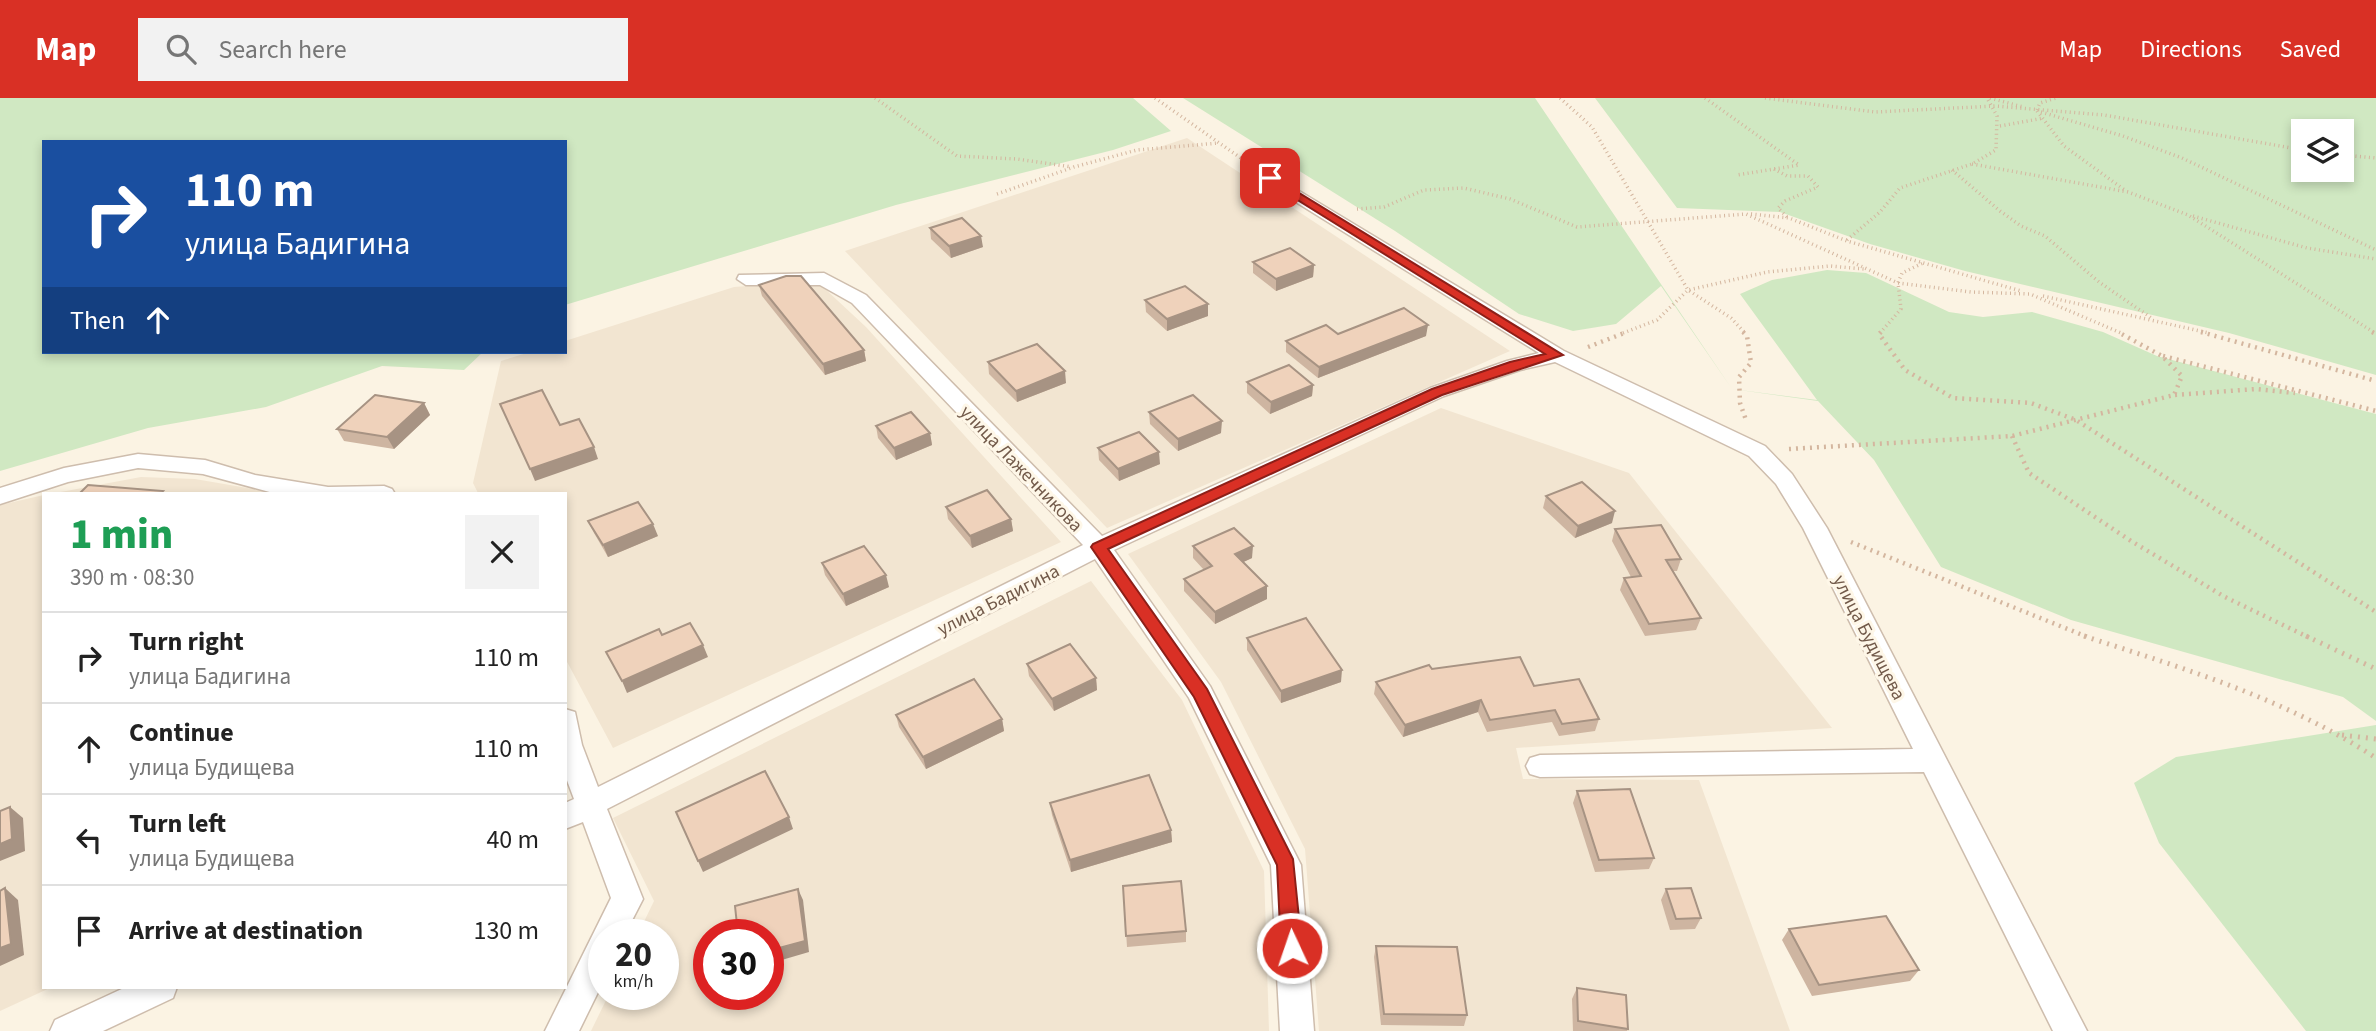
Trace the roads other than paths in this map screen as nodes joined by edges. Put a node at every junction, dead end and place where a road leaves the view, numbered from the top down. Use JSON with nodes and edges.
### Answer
{"nodes":[{"id":1,"x":1270,"y":178,"type":"road end"},
{"id":2,"x":746,"y":279,"type":"dead end"},
{"id":3,"x":1557,"y":355,"type":"junction"},
{"id":4,"x":315,"y":492,"type":"edge"},
{"id":5,"x":0,"y":496,"type":"edge"},
{"id":6,"x":1099,"y":547,"type":"junction"},
{"id":7,"x":567,"y":736,"type":"edge"},
{"id":8,"x":1933,"y":760,"type":"junction"},
{"id":9,"x":1540,"y":766,"type":"dead end"},
{"id":10,"x":578,"y":811,"type":"edge"},
{"id":11,"x":617,"y":919,"type":"edge"},
{"id":12,"x":588,"y":978,"type":"edge"},
{"id":13,"x":157,"y":989,"type":"edge"},
{"id":14,"x":66,"y":1031,"type":"edge"},
{"id":15,"x":562,"y":1031,"type":"edge"},
{"id":16,"x":1297,"y":1031,"type":"edge"},
{"id":17,"x":2070,"y":1031,"type":"edge"}],
"edges":[{"from":1,"to":3,"type":"street","name":"улица Будищева"},
{"from":2,"to":6,"type":"street","name":"улица Лажечникова"},
{"from":3,"to":6,"type":"street","name":"улица Бадигина"},
{"from":3,"to":8,"type":"street","name":"улица Будищева"},
{"from":4,"to":5,"type":"street"},
{"from":6,"to":10,"type":"street","name":"улица Бадигина"},
{"from":6,"to":16,"type":"street","name":"улица Лажечникова"},
{"from":7,"to":10,"type":"street"},
{"from":8,"to":9,"type":"street"},
{"from":8,"to":17,"type":"street","name":"улица Будищева"},
{"from":10,"to":11,"type":"street"},
{"from":12,"to":15,"type":"street"},
{"from":13,"to":14,"type":"street"}]}
